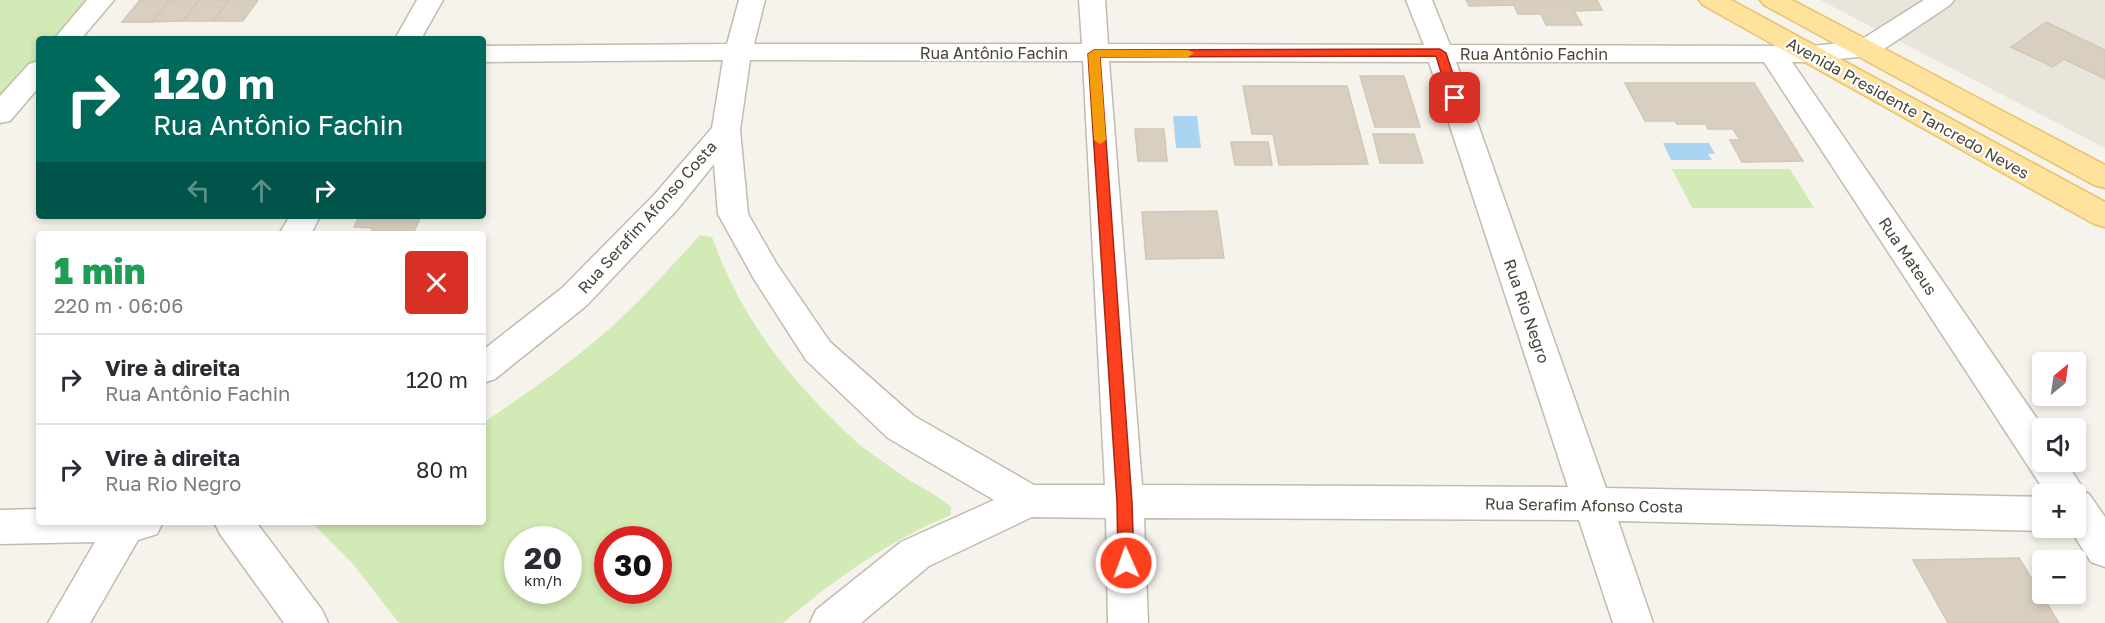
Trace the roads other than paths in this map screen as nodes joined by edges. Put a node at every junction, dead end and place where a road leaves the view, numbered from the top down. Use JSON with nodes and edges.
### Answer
{"nodes":[{"id":1,"x":101,"y":0,"type":"edge"},
{"id":2,"x":430,"y":0,"type":"edge"},
{"id":3,"x":752,"y":0,"type":"edge"},
{"id":4,"x":1092,"y":0,"type":"edge"},
{"id":5,"x":1419,"y":0,"type":"edge"},
{"id":6,"x":1712,"y":0,"type":"edge"},
{"id":7,"x":1773,"y":0,"type":"edge"},
{"id":8,"x":1941,"y":0,"type":"edge"},
{"id":9,"x":70,"y":36,"type":"edge"},
{"id":10,"x":410,"y":36,"type":"edge"},
{"id":11,"x":1866,"y":49,"type":"junction"},
{"id":12,"x":738,"y":52,"type":"junction"},
{"id":13,"x":1440,"y":53,"type":"junction"},
{"id":14,"x":486,"y":54,"type":"edge"},
{"id":15,"x":1094,"y":54,"type":"junction"},
{"id":16,"x":1812,"y":54,"type":"junction"},
{"id":17,"x":1773,"y":55,"type":"junction"},
{"id":18,"x":36,"y":73,"type":"edge"},
{"id":19,"x":0,"y":114,"type":"edge"},
{"id":20,"x":726,"y":130,"type":"junction"},
{"id":21,"x":2105,"y":178,"type":"edge"},
{"id":22,"x":2105,"y":216,"type":"edge"},
{"id":23,"x":486,"y":367,"type":"edge"},
{"id":24,"x":2032,"y":441,"type":"edge"},
{"id":25,"x":1029,"y":501,"type":"junction"},
{"id":26,"x":1125,"y":502,"type":"junction"},
{"id":27,"x":1591,"y":504,"type":"junction"},
{"id":28,"x":2032,"y":514,"type":"edge"},
{"id":29,"x":2086,"y":518,"type":"edge"},
{"id":30,"x":66,"y":525,"type":"edge"},
{"id":31,"x":131,"y":525,"type":"edge"},
{"id":32,"x":235,"y":525,"type":"edge"},
{"id":33,"x":0,"y":527,"type":"edge"},
{"id":34,"x":2105,"y":550,"type":"edge"},
{"id":35,"x":68,"y":623,"type":"edge"},
{"id":36,"x":308,"y":623,"type":"edge"},
{"id":37,"x":830,"y":623,"type":"edge"},
{"id":38,"x":1128,"y":623,"type":"edge"},
{"id":39,"x":1633,"y":623,"type":"edge"}],
"edges":[{"from":1,"to":9,"type":"street"},
{"from":2,"to":10,"type":"street"},
{"from":3,"to":12,"type":"street"},
{"from":4,"to":15,"type":"street"},
{"from":5,"to":13,"type":"street","name":"Rua Rio Negro"},
{"from":6,"to":16,"type":"main road","name":"Avenida Presidente Tancredo Neves"},
{"from":7,"to":11,"type":"main road","name":"Avenida Presidente Tancredo Neves"},
{"from":8,"to":11,"type":"street"},
{"from":11,"to":16,"type":"street","name":"Rua Antônio Fachin"},
{"from":11,"to":21,"type":"main road","name":"Avenida Presidente Tancredo Neves"},
{"from":12,"to":14,"type":"street","name":"Rua Antônio Fachin"},
{"from":12,"to":15,"type":"street","name":"Rua Antônio Fachin"},
{"from":12,"to":20,"type":"street"},
{"from":13,"to":15,"type":"street","name":"Rua Antônio Fachin"},
{"from":13,"to":17,"type":"street","name":"Rua Antônio Fachin"},
{"from":13,"to":27,"type":"street","name":"Rua Rio Negro"},
{"from":15,"to":26,"type":"street"},
{"from":16,"to":17,"type":"street","name":"Rua Antônio Fachin"},
{"from":16,"to":22,"type":"main road","name":"Avenida Presidente Tancredo Neves"},
{"from":17,"to":24,"type":"street","name":"Rua Mateus"},
{"from":18,"to":19,"type":"street"},
{"from":20,"to":23,"type":"street","name":"Rua Serafim Afonso Costa"},
{"from":20,"to":25,"type":"street"},
{"from":25,"to":26,"type":"street","name":"Rua Serafim Afonso Costa"},
{"from":25,"to":37,"type":"street"},
{"from":26,"to":27,"type":"street","name":"Rua Serafim Afonso Costa"},
{"from":26,"to":38,"type":"street"},
{"from":27,"to":28,"type":"street","name":"Rua Serafim Afonso Costa"},
{"from":27,"to":39,"type":"street","name":"Rua Rio Negro"},
{"from":29,"to":34,"type":"street"},
{"from":30,"to":33,"type":"street"},
{"from":31,"to":35,"type":"street"},
{"from":32,"to":36,"type":"street"}]}
